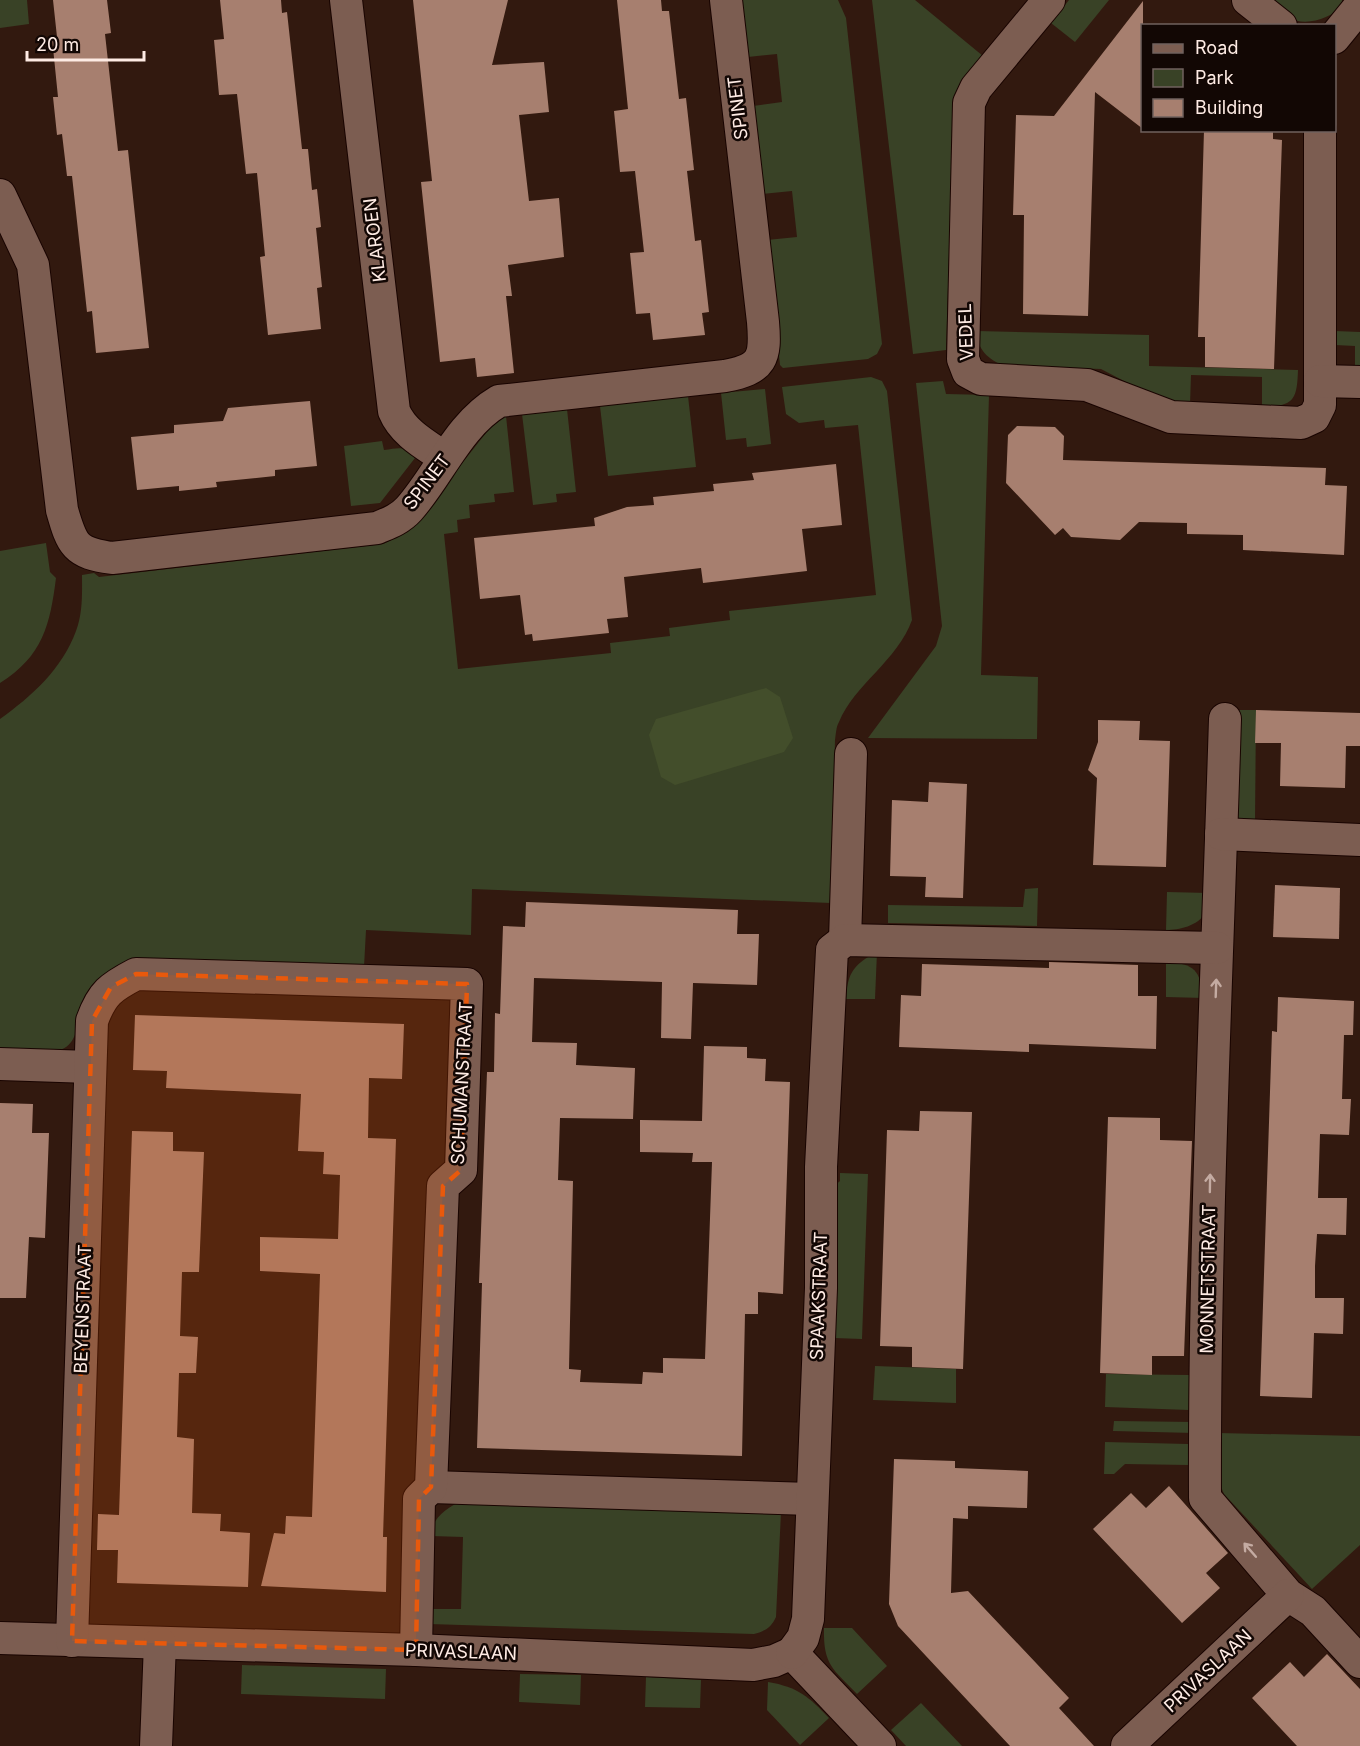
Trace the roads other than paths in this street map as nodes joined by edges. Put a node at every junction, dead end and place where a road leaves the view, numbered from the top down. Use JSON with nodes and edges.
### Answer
{"nodes":[{"id":1,"x":346,"y":0,"type":"edge"},
{"id":2,"x":726,"y":0,"type":"edge"},
{"id":3,"x":1049,"y":0,"type":"edge"},
{"id":4,"x":1248,"y":0,"type":"edge"},
{"id":5,"x":1360,"y":6,"type":"edge"},
{"id":6,"x":1278,"y":24,"type":"edge"},
{"id":7,"x":1336,"y":37,"type":"edge"},
{"id":8,"x":1320,"y":132,"type":"edge"},
{"id":9,"x":0,"y":195,"type":"edge"},
{"id":10,"x":1320,"y":381,"type":"junction"},
{"id":11,"x":1360,"y":382,"type":"edge"},
{"id":12,"x":445,"y":458,"type":"junction"},
{"id":13,"x":1225,"y":719,"type":"dead end"},
{"id":14,"x":851,"y":754,"type":"dead end"},
{"id":15,"x":1221,"y":834,"type":"junction"},
{"id":16,"x":1360,"y":840,"type":"edge"},
{"id":17,"x":845,"y":940,"type":"junction"},
{"id":18,"x":1217,"y":948,"type":"junction"},
{"id":19,"x":0,"y":1064,"type":"edge"},
{"id":20,"x":90,"y":1067,"type":"junction"},
{"id":21,"x":431,"y":1487,"type":"junction"},
{"id":22,"x":811,"y":1499,"type":"junction"},
{"id":23,"x":1288,"y":1595,"type":"junction"},
{"id":24,"x":0,"y":1638,"type":"edge"},
{"id":25,"x":72,"y":1641,"type":"junction"},
{"id":26,"x":160,"y":1643,"type":"junction"},
{"id":27,"x":416,"y":1650,"type":"junction"},
{"id":28,"x":792,"y":1653,"type":"junction"},
{"id":29,"x":1360,"y":1662,"type":"edge"},
{"id":30,"x":156,"y":1746,"type":"edge"},
{"id":31,"x":880,"y":1746,"type":"edge"},
{"id":32,"x":1127,"y":1746,"type":"edge"}],
"edges":[{"from":1,"to":12,"type":"street","name":"KLAROEN"},
{"from":2,"to":12,"type":"street","name":"SPINET"},
{"from":3,"to":10,"type":"street","name":"VEDEL"},
{"from":4,"to":6,"type":"street"},
{"from":5,"to":7,"type":"street"},
{"from":8,"to":10,"type":"street","name":"VEDEL"},
{"from":9,"to":12,"type":"street","name":"SPINET"},
{"from":10,"to":11,"type":"street"},
{"from":13,"to":15,"type":"street","name":"MONNETSTRAAT"},
{"from":14,"to":17,"type":"street","name":"SPAAKSTRAAT"},
{"from":15,"to":16,"type":"street"},
{"from":15,"to":18,"type":"street","name":"MONNETSTRAAT"},
{"from":17,"to":18,"type":"street"},
{"from":17,"to":22,"type":"street","name":"SPAAKSTRAAT"},
{"from":23,"to":18,"type":"street","name":"MONNETSTRAAT","one_way":true},
{"from":19,"to":20,"type":"street"},
{"from":20,"to":21,"type":"street","name":"SCHUMANSTRAAT"},
{"from":20,"to":25,"type":"street","name":"BEYENSTRAAT"},
{"from":21,"to":22,"type":"street"},
{"from":21,"to":27,"type":"street","name":"SCHUMANSTRAAT"},
{"from":22,"to":28,"type":"street","name":"SPAAKSTRAAT"},
{"from":23,"to":29,"type":"street","name":"MONNETSTRAAT"},
{"from":23,"to":32,"type":"street","name":"PRIVASLAAN"},
{"from":24,"to":25,"type":"street","name":"PRIVASLAAN"},
{"from":25,"to":26,"type":"street","name":"PRIVASLAAN"},
{"from":26,"to":27,"type":"street","name":"PRIVASLAAN"},
{"from":26,"to":30,"type":"street"},
{"from":27,"to":28,"type":"street","name":"PRIVASLAAN"},
{"from":28,"to":31,"type":"street"}]}
